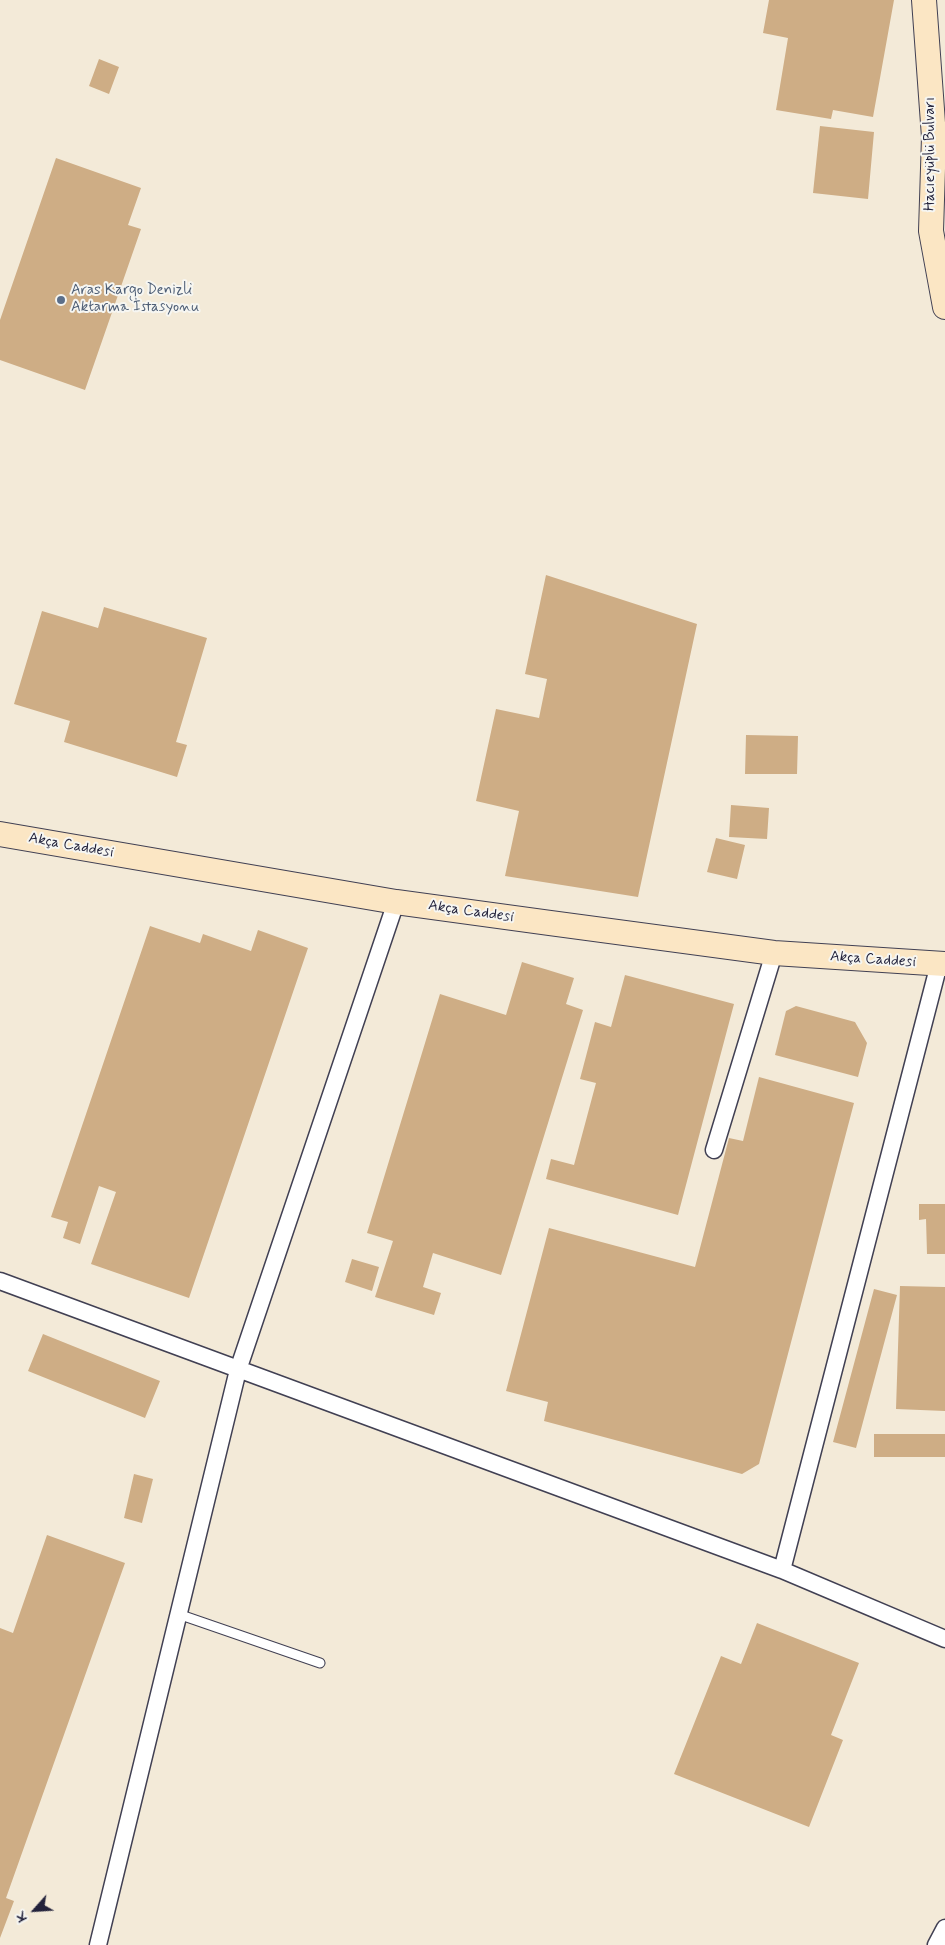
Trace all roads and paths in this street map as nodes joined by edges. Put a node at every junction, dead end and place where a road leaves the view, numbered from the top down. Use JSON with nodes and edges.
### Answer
{"nodes":[{"id":1,"x":924,"y":0,"type":"edge"},
{"id":2,"x":945,"y":308,"type":"edge"},
{"id":3,"x":0,"y":834,"type":"edge"},
{"id":4,"x":396,"y":902,"type":"junction"},
{"id":5,"x":774,"y":953,"type":"junction"},
{"id":6,"x":942,"y":964,"type":"edge"},
{"id":7,"x":714,"y":1150,"type":"dead end"},
{"id":8,"x":0,"y":1281,"type":"edge"},
{"id":9,"x":238,"y":1370,"type":"junction"},
{"id":10,"x":782,"y":1570,"type":"junction"},
{"id":11,"x":178,"y":1614,"type":"junction"},
{"id":12,"x":945,"y":1639,"type":"edge"},
{"id":13,"x":320,"y":1663,"type":"dead end"},
{"id":14,"x":945,"y":1928,"type":"edge"},
{"id":15,"x":98,"y":1945,"type":"edge"},
{"id":16,"x":936,"y":1945,"type":"edge"}],
"edges":[{"from":1,"to":2,"type":"street","name":"Hacıeyüplü Bulvarı"},
{"from":3,"to":4,"type":"street","name":"Akça Caddesi"},
{"from":4,"to":5,"type":"street","name":"Akça Caddesi"},
{"from":4,"to":9,"type":"street"},
{"from":5,"to":6,"type":"street","name":"Akça Caddesi"},
{"from":5,"to":7,"type":"street"},
{"from":6,"to":10,"type":"street"},
{"from":8,"to":9,"type":"street"},
{"from":9,"to":10,"type":"street"},
{"from":9,"to":11,"type":"street"},
{"from":10,"to":12,"type":"street"},
{"from":11,"to":13,"type":"lane"},
{"from":11,"to":15,"type":"street"},
{"from":14,"to":16,"type":"street"}]}
